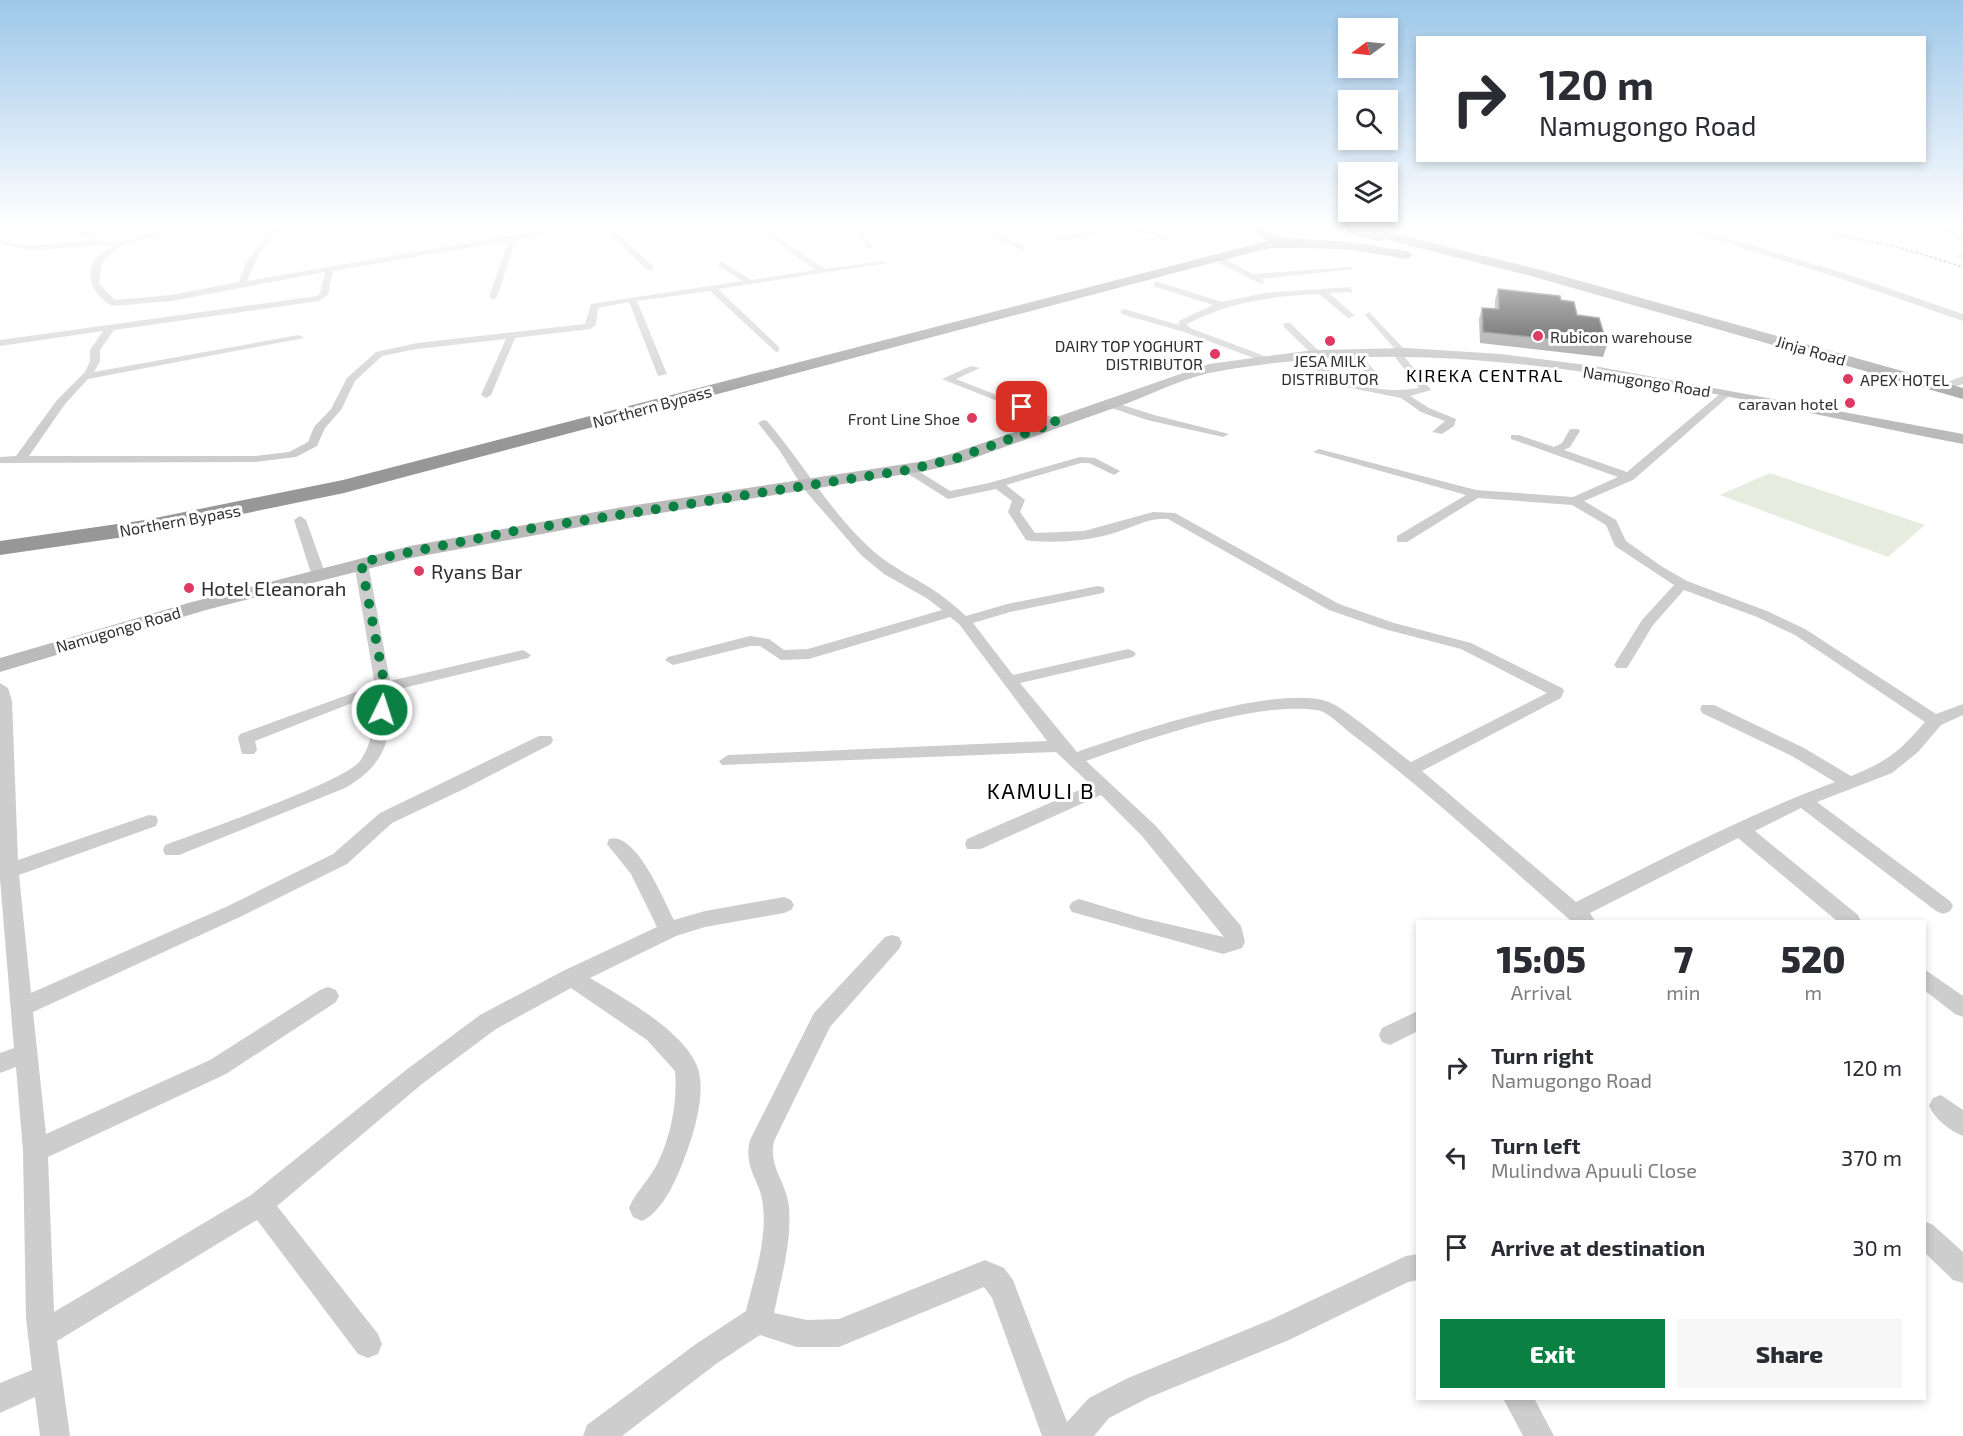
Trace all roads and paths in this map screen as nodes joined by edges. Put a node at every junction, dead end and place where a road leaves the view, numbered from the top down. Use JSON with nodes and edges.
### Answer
{"nodes":[{"id":1,"x":102,"y":292,"type":"edge"},
{"id":2,"x":202,"y":292,"type":"edge"},
{"id":3,"x":325,"y":292,"type":"edge"},
{"id":4,"x":495,"y":292,"type":"edge"},
{"id":5,"x":682,"y":292,"type":"edge"},
{"id":6,"x":717,"y":292,"type":"edge"},
{"id":7,"x":1057,"y":292,"type":"edge"},
{"id":8,"x":1085,"y":292,"type":"edge"},
{"id":9,"x":1181,"y":292,"type":"edge"},
{"id":10,"x":1300,"y":292,"type":"edge"},
{"id":11,"x":1322,"y":292,"type":"edge"},
{"id":12,"x":1579,"y":292,"type":"edge"},
{"id":13,"x":1605,"y":292,"type":"edge"},
{"id":14,"x":1888,"y":292,"type":"edge"},
{"id":15,"x":1279,"y":293,"type":"joint"},
{"id":16,"x":493,"y":297,"type":"dead end"},
{"id":17,"x":632,"y":299,"type":"junction"},
{"id":18,"x":1222,"y":305,"type":"junction"},
{"id":19,"x":1124,"y":312,"type":"dead end"},
{"id":20,"x":1369,"y":315,"type":"dead end"},
{"id":21,"x":1351,"y":316,"type":"dead end"},
{"id":22,"x":1963,"y":318,"type":"edge"},
{"id":23,"x":1287,"y":325,"type":"dead end"},
{"id":24,"x":111,"y":327,"type":"junction"},
{"id":25,"x":1187,"y":330,"type":"junction"},
{"id":26,"x":1754,"y":333,"type":"junction"},
{"id":27,"x":512,"y":335,"type":"junction"},
{"id":28,"x":299,"y":338,"type":"dead end"},
{"id":29,"x":0,"y":343,"type":"edge"},
{"id":30,"x":776,"y":349,"type":"dead end"},
{"id":31,"x":1353,"y":353,"type":"junction"},
{"id":32,"x":1399,"y":353,"type":"junction"},
{"id":33,"x":1318,"y":355,"type":"junction"},
{"id":34,"x":1299,"y":356,"type":"junction"},
{"id":35,"x":1267,"y":360,"type":"junction"},
{"id":36,"x":975,"y":368,"type":"dead end"},
{"id":37,"x":662,"y":374,"type":"dead end"},
{"id":38,"x":1372,"y":374,"type":"dead end"},
{"id":39,"x":86,"y":377,"type":"junction"},
{"id":40,"x":1963,"y":380,"type":"edge"},
{"id":41,"x":1941,"y":387,"type":"junction"},
{"id":42,"x":1396,"y":394,"type":"junction"},
{"id":43,"x":1726,"y":394,"type":"junction"},
{"id":44,"x":1963,"y":394,"type":"edge"},
{"id":45,"x":486,"y":395,"type":"dead end"},
{"id":46,"x":1110,"y":404,"type":"junction"},
{"id":47,"x":1057,"y":422,"type":"junction"},
{"id":48,"x":763,"y":423,"type":"dead end"},
{"id":49,"x":1574,"y":431,"type":"dead end"},
{"id":50,"x":1438,"y":432,"type":"dead end"},
{"id":51,"x":1223,"y":434,"type":"dead end"},
{"id":52,"x":1515,"y":437,"type":"dead end"},
{"id":53,"x":1963,"y":439,"type":"edge"},
{"id":54,"x":1555,"y":451,"type":"junction"},
{"id":55,"x":1319,"y":452,"type":"dead end"},
{"id":56,"x":20,"y":459,"type":"junction"},
{"id":57,"x":0,"y":460,"type":"edge"},
{"id":58,"x":908,"y":470,"type":"junction"},
{"id":59,"x":1114,"y":471,"type":"dead end"},
{"id":60,"x":1629,"y":477,"type":"junction"},
{"id":61,"x":807,"y":485,"type":"junction"},
{"id":62,"x":994,"y":485,"type":"junction"},
{"id":63,"x":1476,"y":494,"type":"junction"},
{"id":64,"x":1575,"y":501,"type":"junction"},
{"id":65,"x":300,"y":520,"type":"dead end"},
{"id":66,"x":0,"y":535,"type":"edge"},
{"id":67,"x":1402,"y":539,"type":"dead end"},
{"id":68,"x":0,"y":548,"type":"edge"},
{"id":69,"x":361,"y":562,"type":"junction"},
{"id":70,"x":318,"y":573,"type":"junction"},
{"id":71,"x":1682,"y":584,"type":"junction"},
{"id":72,"x":1098,"y":590,"type":"dead end"},
{"id":73,"x":959,"y":616,"type":"junction"},
{"id":74,"x":1128,"y":654,"type":"dead end"},
{"id":75,"x":523,"y":655,"type":"dead end"},
{"id":76,"x":673,"y":660,"type":"dead end"},
{"id":77,"x":0,"y":665,"type":"edge"},
{"id":78,"x":1622,"y":665,"type":"dead end"},
{"id":79,"x":1010,"y":680,"type":"junction"},
{"id":80,"x":385,"y":687,"type":"junction"},
{"id":81,"x":0,"y":688,"type":"edge"},
{"id":82,"x":1708,"y":709,"type":"dead end"},
{"id":83,"x":1963,"y":709,"type":"edge"},
{"id":84,"x":1935,"y":721,"type":"junction"},
{"id":85,"x":545,"y":740,"type":"dead end"},
{"id":86,"x":1060,"y":746,"type":"junction"},
{"id":87,"x":248,"y":750,"type":"dead end"},
{"id":88,"x":1074,"y":759,"type":"junction"},
{"id":89,"x":728,"y":761,"type":"dead end"},
{"id":90,"x":1410,"y":770,"type":"junction"},
{"id":91,"x":1849,"y":782,"type":"junction"},
{"id":92,"x":1104,"y":786,"type":"junction"},
{"id":93,"x":1802,"y":800,"type":"junction"},
{"id":94,"x":149,"y":821,"type":"dead end"},
{"id":95,"x":1740,"y":829,"type":"junction"},
{"id":96,"x":615,"y":844,"type":"dead end"},
{"id":97,"x":974,"y":844,"type":"dead end"},
{"id":98,"x":172,"y":850,"type":"dead end"},
{"id":99,"x":9,"y":871,"type":"junction"},
{"id":100,"x":784,"y":905,"type":"dead end"},
{"id":101,"x":1943,"y":906,"type":"dead end"},
{"id":102,"x":1079,"y":907,"type":"dead end"},
{"id":103,"x":1581,"y":916,"type":"edge"},
{"id":104,"x":1850,"y":920,"type":"edge"},
{"id":105,"x":669,"y":930,"type":"junction"},
{"id":106,"x":892,"y":943,"type":"dead end"},
{"id":107,"x":571,"y":976,"type":"junction"},
{"id":108,"x":1926,"y":980,"type":"edge"},
{"id":109,"x":328,"y":996,"type":"dead end"},
{"id":110,"x":21,"y":1006,"type":"junction"},
{"id":111,"x":1963,"y":1008,"type":"edge"},
{"id":112,"x":1416,"y":1021,"type":"edge"},
{"id":113,"x":1390,"y":1035,"type":"dead end"},
{"id":114,"x":26,"y":1054,"type":"junction"},
{"id":115,"x":0,"y":1063,"type":"edge"},
{"id":116,"x":1941,"y":1106,"type":"dead end"},
{"id":117,"x":1963,"y":1125,"type":"edge"},
{"id":118,"x":34,"y":1151,"type":"junction"},
{"id":119,"x":260,"y":1204,"type":"junction"},
{"id":120,"x":642,"y":1208,"type":"dead end"},
{"id":121,"x":1926,"y":1236,"type":"edge"},
{"id":122,"x":1416,"y":1267,"type":"edge"},
{"id":123,"x":1963,"y":1270,"type":"edge"},
{"id":124,"x":758,"y":1320,"type":"junction"},
{"id":125,"x":43,"y":1334,"type":"junction"},
{"id":126,"x":368,"y":1344,"type":"dead end"},
{"id":127,"x":49,"y":1377,"type":"junction"},
{"id":128,"x":0,"y":1398,"type":"edge"},
{"id":129,"x":1519,"y":1400,"type":"edge"},
{"id":130,"x":55,"y":1436,"type":"edge"},
{"id":131,"x":598,"y":1436,"type":"edge"},
{"id":132,"x":1057,"y":1436,"type":"edge"},
{"id":133,"x":1074,"y":1436,"type":"edge"},
{"id":134,"x":1539,"y":1436,"type":"edge"}],
"edges":[{"from":1,"to":2,"type":"street"},
{"from":3,"to":24,"type":"street"},
{"from":4,"to":16,"type":"street"},
{"from":5,"to":17,"type":"street"},
{"from":6,"to":30,"type":"street"},
{"from":7,"to":66,"type":"highway","name":"Northern Bypass"},
{"from":8,"to":68,"type":"highway","name":"Northern Bypass"},
{"from":9,"to":18,"type":"street"},
{"from":10,"to":15,"type":"street"},
{"from":11,"to":21,"type":"street"},
{"from":12,"to":26,"type":"highway"},
{"from":13,"to":26,"type":"highway","name":"Jinja Road"},
{"from":14,"to":22,"type":"street"},
{"from":15,"to":18,"type":"street"},
{"from":17,"to":27,"type":"street"},
{"from":17,"to":37,"type":"street"},
{"from":18,"to":25,"type":"street"},
{"from":19,"to":25,"type":"street"},
{"from":20,"to":32,"type":"street"},
{"from":23,"to":33,"type":"street"},
{"from":24,"to":29,"type":"street"},
{"from":24,"to":39,"type":"street"},
{"from":25,"to":35,"type":"street"},
{"from":26,"to":41,"type":"highway","name":"Jinja Road"},
{"from":27,"to":45,"type":"street"},
{"from":27,"to":56,"type":"street"},
{"from":28,"to":39,"type":"street"},
{"from":31,"to":32,"type":"main road","name":"Namugongo Road"},
{"from":31,"to":33,"type":"main road","name":"Namugongo Road"},
{"from":31,"to":38,"type":"street"},
{"from":32,"to":42,"type":"street"},
{"from":32,"to":43,"type":"main road","name":"Namugongo Road"},
{"from":33,"to":34,"type":"main road","name":"Namugongo Road"},
{"from":34,"to":35,"type":"main road","name":"Namugongo Road"},
{"from":34,"to":42,"type":"street"},
{"from":35,"to":46,"type":"main road","name":"Namugongo Road"},
{"from":36,"to":47,"type":"street"},
{"from":39,"to":56,"type":"street"},
{"from":40,"to":41,"type":"street"},
{"from":41,"to":44,"type":"highway","name":"Jinja Road"},
{"from":42,"to":50,"type":"street"},
{"from":43,"to":53,"type":"main road","name":"Namugongo Road"},
{"from":43,"to":60,"type":"street"},
{"from":46,"to":47,"type":"main road","name":"Namugongo Road"},
{"from":46,"to":51,"type":"street"},
{"from":47,"to":58,"type":"main road","name":"Namugongo Road"},
{"from":48,"to":61,"type":"street"},
{"from":49,"to":54,"type":"street"},
{"from":52,"to":54,"type":"street"},
{"from":54,"to":60,"type":"street"},
{"from":55,"to":63,"type":"street"},
{"from":56,"to":57,"type":"street"},
{"from":58,"to":61,"type":"main road","name":"Namugongo Road"},
{"from":58,"to":62,"type":"street"},
{"from":59,"to":62,"type":"street"},
{"from":60,"to":64,"type":"street"},
{"from":61,"to":69,"type":"main road","name":"Namugongo Road"},
{"from":61,"to":73,"type":"street"},
{"from":62,"to":90,"type":"street"},
{"from":63,"to":64,"type":"street"},
{"from":63,"to":67,"type":"street"},
{"from":64,"to":71,"type":"street"},
{"from":65,"to":70,"type":"street"},
{"from":69,"to":70,"type":"main road","name":"Namugongo Road"},
{"from":69,"to":80,"type":"street"},
{"from":70,"to":77,"type":"main road","name":"Namugongo Road"},
{"from":71,"to":78,"type":"street"},
{"from":71,"to":84,"type":"street"},
{"from":72,"to":73,"type":"street"},
{"from":73,"to":76,"type":"street"},
{"from":73,"to":79,"type":"street"},
{"from":74,"to":79,"type":"street"},
{"from":75,"to":80,"type":"street"},
{"from":79,"to":86,"type":"street"},
{"from":80,"to":87,"type":"street"},
{"from":80,"to":98,"type":"street"},
{"from":81,"to":99,"type":"street"},
{"from":82,"to":91,"type":"street"},
{"from":83,"to":84,"type":"street"},
{"from":84,"to":91,"type":"street"},
{"from":85,"to":110,"type":"street"},
{"from":86,"to":88,"type":"street"},
{"from":86,"to":89,"type":"street"},
{"from":88,"to":90,"type":"street"},
{"from":88,"to":92,"type":"street"},
{"from":90,"to":103,"type":"street"},
{"from":91,"to":93,"type":"street"},
{"from":92,"to":97,"type":"street"},
{"from":92,"to":102,"type":"street"},
{"from":93,"to":95,"type":"street"},
{"from":93,"to":101,"type":"street"},
{"from":94,"to":99,"type":"street"},
{"from":95,"to":103,"type":"street"},
{"from":95,"to":104,"type":"street"},
{"from":96,"to":105,"type":"street"},
{"from":99,"to":110,"type":"street"},
{"from":100,"to":105,"type":"street"},
{"from":105,"to":107,"type":"street"},
{"from":106,"to":124,"type":"street"},
{"from":107,"to":119,"type":"street"},
{"from":107,"to":120,"type":"street"},
{"from":108,"to":111,"type":"street"},
{"from":109,"to":118,"type":"street"},
{"from":110,"to":114,"type":"street"},
{"from":112,"to":113,"type":"street"},
{"from":114,"to":115,"type":"street"},
{"from":114,"to":118,"type":"street"},
{"from":116,"to":117,"type":"street"},
{"from":118,"to":125,"type":"street"},
{"from":119,"to":125,"type":"street"},
{"from":119,"to":126,"type":"street"},
{"from":121,"to":123,"type":"street"},
{"from":122,"to":133,"type":"street"},
{"from":124,"to":131,"type":"street"},
{"from":124,"to":132,"type":"street"},
{"from":125,"to":127,"type":"street"},
{"from":127,"to":128,"type":"street"},
{"from":127,"to":130,"type":"street"},
{"from":129,"to":134,"type":"street"}]}
